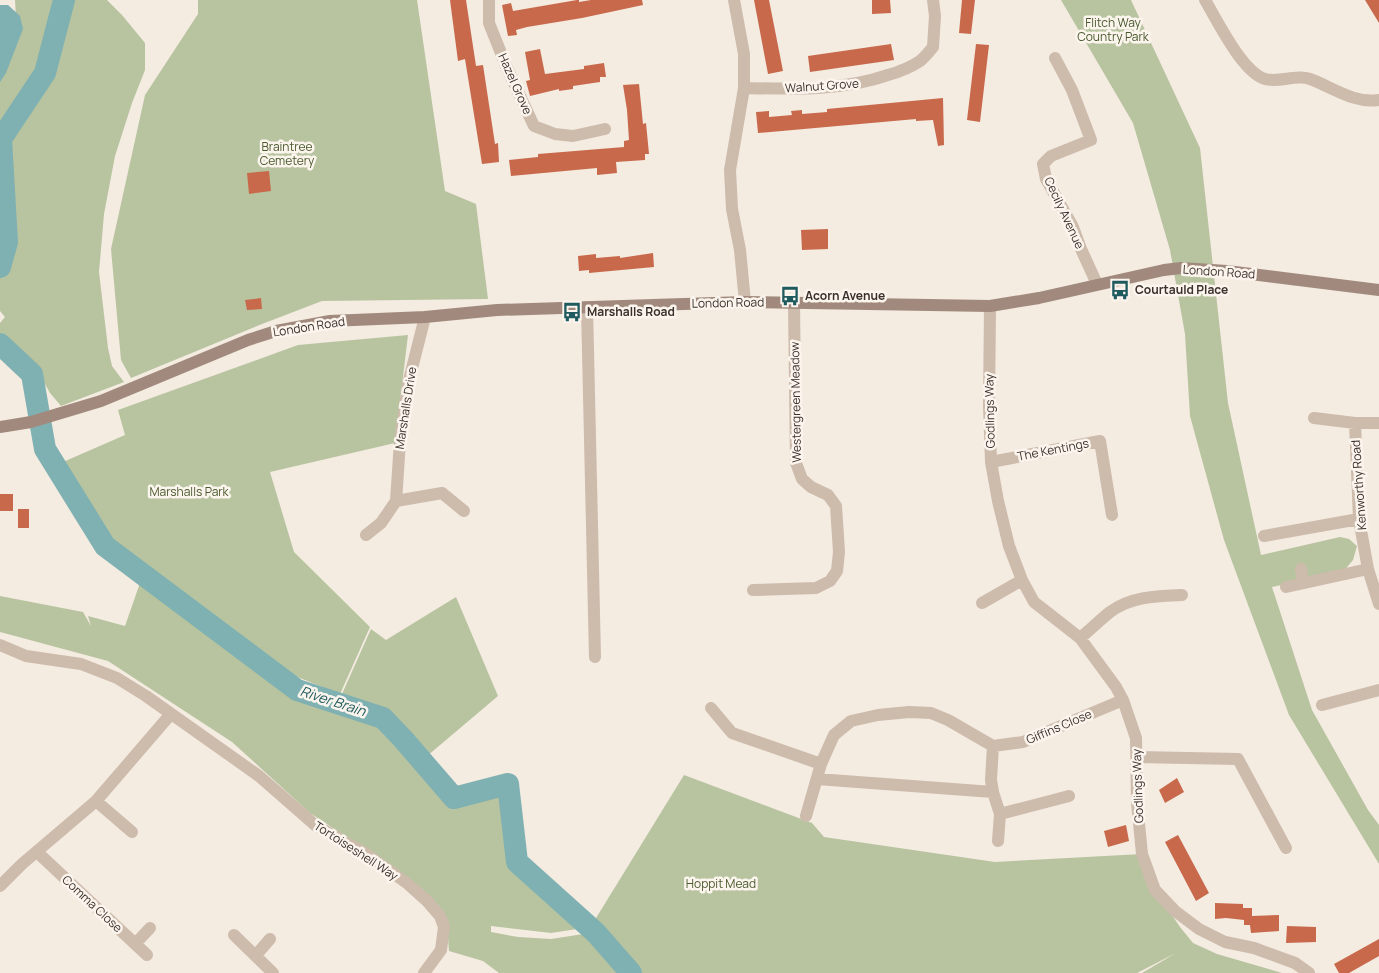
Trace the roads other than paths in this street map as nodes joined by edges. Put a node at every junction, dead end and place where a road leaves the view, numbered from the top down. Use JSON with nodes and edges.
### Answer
{"nodes":[{"id":1,"x":489,"y":0,"type":"edge"},
{"id":2,"x":734,"y":0,"type":"edge"},
{"id":3,"x":933,"y":0,"type":"edge"},
{"id":4,"x":1205,"y":0,"type":"edge"},
{"id":5,"x":1055,"y":58,"type":"dead end"},
{"id":6,"x":744,"y":88,"type":"junction"},
{"id":7,"x":1379,"y":100,"type":"edge"},
{"id":8,"x":605,"y":129,"type":"dead end"},
{"id":9,"x":1096,"y":284,"type":"junction"},
{"id":10,"x":1379,"y":290,"type":"edge"},
{"id":11,"x":744,"y":302,"type":"junction"},
{"id":12,"x":794,"y":303,"type":"junction"},
{"id":13,"x":990,"y":306,"type":"junction"},
{"id":14,"x":587,"y":307,"type":"junction"},
{"id":15,"x":425,"y":317,"type":"junction"},
{"id":16,"x":1314,"y":418,"type":"dead end"},
{"id":17,"x":1379,"y":423,"type":"edge"},
{"id":18,"x":1355,"y":424,"type":"junction"},
{"id":19,"x":0,"y":427,"type":"edge"},
{"id":20,"x":991,"y":462,"type":"junction"},
{"id":21,"x":396,"y":501,"type":"junction"},
{"id":22,"x":464,"y":510,"type":"dead end"},
{"id":23,"x":1112,"y":515,"type":"dead end"},
{"id":24,"x":1359,"y":519,"type":"junction"},
{"id":25,"x":366,"y":535,"type":"dead end"},
{"id":26,"x":1264,"y":536,"type":"dead end"},
{"id":27,"x":1301,"y":569,"type":"dead end"},
{"id":28,"x":1368,"y":569,"type":"junction"},
{"id":29,"x":1022,"y":580,"type":"junction"},
{"id":30,"x":1303,"y":583,"type":"junction"},
{"id":31,"x":1286,"y":586,"type":"dead end"},
{"id":32,"x":753,"y":590,"type":"dead end"},
{"id":33,"x":1182,"y":595,"type":"dead end"},
{"id":34,"x":1378,"y":598,"type":"edge"},
{"id":35,"x":982,"y":603,"type":"dead end"},
{"id":36,"x":1080,"y":638,"type":"junction"},
{"id":37,"x":0,"y":645,"type":"edge"},
{"id":38,"x":595,"y":657,"type":"dead end"},
{"id":39,"x":1379,"y":690,"type":"edge"},
{"id":40,"x":1123,"y":700,"type":"junction"},
{"id":41,"x":1322,"y":705,"type":"dead end"},
{"id":42,"x":711,"y":708,"type":"dead end"},
{"id":43,"x":170,"y":715,"type":"junction"},
{"id":44,"x":993,"y":746,"type":"junction"},
{"id":45,"x":1137,"y":757,"type":"junction"},
{"id":46,"x":821,"y":764,"type":"junction"},
{"id":47,"x":817,"y":779,"type":"junction"},
{"id":48,"x":993,"y":792,"type":"junction"},
{"id":49,"x":1069,"y":796,"type":"dead end"},
{"id":50,"x":96,"y":800,"type":"junction"},
{"id":51,"x":1000,"y":814,"type":"junction"},
{"id":52,"x":806,"y":816,"type":"dead end"},
{"id":53,"x":132,"y":832,"type":"dead end"},
{"id":54,"x":998,"y":840,"type":"dead end"},
{"id":55,"x":1286,"y":848,"type":"dead end"},
{"id":56,"x":37,"y":852,"type":"junction"},
{"id":57,"x":0,"y":886,"type":"edge"},
{"id":58,"x":150,"y":928,"type":"dead end"},
{"id":59,"x":234,"y":935,"type":"dead end"},
{"id":60,"x":270,"y":940,"type":"dead end"},
{"id":61,"x":135,"y":944,"type":"junction"},
{"id":62,"x":147,"y":955,"type":"dead end"},
{"id":63,"x":256,"y":955,"type":"junction"},
{"id":64,"x":274,"y":973,"type":"edge"},
{"id":65,"x":424,"y":973,"type":"edge"},
{"id":66,"x":1309,"y":973,"type":"edge"}],
"edges":[{"from":1,"to":8,"type":"street","name":"Hazel Grove"},
{"from":2,"to":6,"type":"street"},
{"from":3,"to":6,"type":"street","name":"Walnut Grove"},
{"from":4,"to":7,"type":"street"},
{"from":5,"to":9,"type":"street","name":"Cecily Avenue"},
{"from":6,"to":11,"type":"street"},
{"from":9,"to":10,"type":"street","name":"London Road"},
{"from":9,"to":13,"type":"street","name":"London Road"},
{"from":11,"to":12,"type":"street","name":"London Road"},
{"from":11,"to":14,"type":"street","name":"London Road"},
{"from":12,"to":13,"type":"street","name":"London Road"},
{"from":12,"to":32,"type":"street","name":"Westergreen Meadow"},
{"from":13,"to":20,"type":"street","name":"Godlings Way"},
{"from":14,"to":15,"type":"street","name":"London Road"},
{"from":14,"to":38,"type":"street"},
{"from":15,"to":19,"type":"street","name":"London Road"},
{"from":15,"to":21,"type":"street","name":"Marshalls Drive"},
{"from":16,"to":18,"type":"street","name":"Kenworthy Road"},
{"from":17,"to":18,"type":"street","name":"Kenworthy Road"},
{"from":18,"to":24,"type":"street","name":"Kenworthy Road"},
{"from":20,"to":23,"type":"street","name":"The Kentings"},
{"from":20,"to":29,"type":"street","name":"Godlings Way"},
{"from":21,"to":22,"type":"street"},
{"from":21,"to":25,"type":"street"},
{"from":24,"to":26,"type":"street"},
{"from":24,"to":28,"type":"street","name":"Kenworthy Road"},
{"from":27,"to":30,"type":"street"},
{"from":28,"to":30,"type":"street"},
{"from":28,"to":34,"type":"street","name":"Kenworthy Road"},
{"from":29,"to":35,"type":"street"},
{"from":29,"to":36,"type":"street","name":"Godlings Way"},
{"from":30,"to":31,"type":"street"},
{"from":33,"to":36,"type":"street"},
{"from":36,"to":40,"type":"street","name":"Godlings Way"},
{"from":37,"to":43,"type":"street","name":"Tortoiseshell Way"},
{"from":39,"to":41,"type":"street"},
{"from":40,"to":44,"type":"street","name":"Giffins Close"},
{"from":40,"to":45,"type":"street","name":"Godlings Way"},
{"from":42,"to":46,"type":"street"},
{"from":43,"to":50,"type":"street"},
{"from":43,"to":65,"type":"street","name":"Tortoiseshell Way"},
{"from":44,"to":46,"type":"street"},
{"from":44,"to":48,"type":"street"},
{"from":45,"to":55,"type":"street"},
{"from":45,"to":66,"type":"street","name":"Godlings Way"},
{"from":46,"to":47,"type":"street"},
{"from":47,"to":48,"type":"street"},
{"from":47,"to":52,"type":"street"},
{"from":48,"to":51,"type":"street"},
{"from":49,"to":51,"type":"street"},
{"from":50,"to":53,"type":"street"},
{"from":50,"to":56,"type":"street"},
{"from":51,"to":54,"type":"street"},
{"from":56,"to":57,"type":"street"},
{"from":56,"to":61,"type":"street","name":"Comma Close"},
{"from":58,"to":61,"type":"street"},
{"from":59,"to":63,"type":"street"},
{"from":60,"to":63,"type":"street"},
{"from":61,"to":62,"type":"street","name":"Comma Close"},
{"from":63,"to":64,"type":"street"}]}
